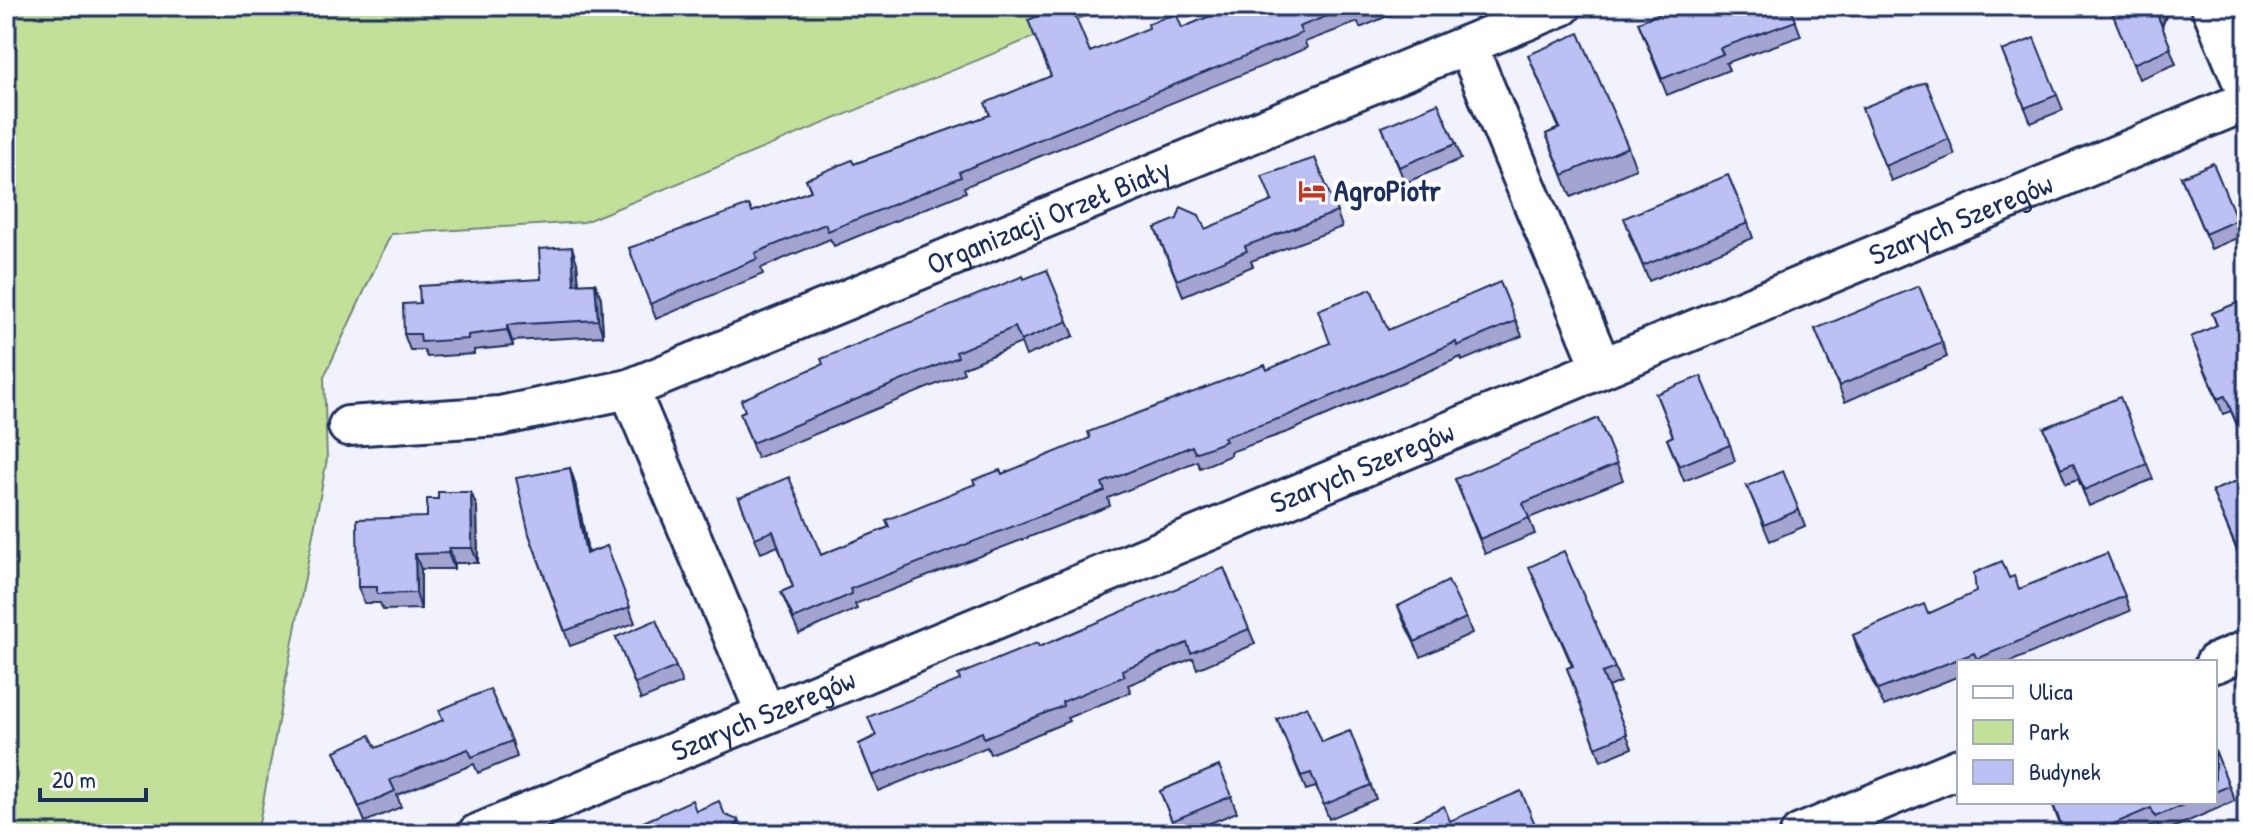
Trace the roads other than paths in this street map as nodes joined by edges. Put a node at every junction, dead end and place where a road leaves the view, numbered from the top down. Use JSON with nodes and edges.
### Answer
{"nodes":[{"id":1,"x":1562,"y":6,"type":"edge"},
{"id":2,"x":2214,"y":6,"type":"edge"},
{"id":3,"x":1468,"y":47,"type":"junction"},
{"id":4,"x":2247,"y":85,"type":"edge"},
{"id":5,"x":2247,"y":101,"type":"edge"},
{"id":6,"x":1602,"y":368,"type":"junction"},
{"id":7,"x":629,"y":389,"type":"junction"},
{"id":8,"x":348,"y":426,"type":"dead end"},
{"id":9,"x":2247,"y":650,"type":"edge"},
{"id":10,"x":2217,"y":662,"type":"edge"},
{"id":11,"x":766,"y":714,"type":"junction"},
{"id":12,"x":1957,"y":769,"type":"edge"},
{"id":13,"x":477,"y":834,"type":"edge"},
{"id":14,"x":1800,"y":834,"type":"edge"}],
"edges":[{"from":1,"to":3,"type":"street","name":"Organizacji Orzeł Biały"},
{"from":2,"to":4,"type":"street"},
{"from":3,"to":6,"type":"street"},
{"from":3,"to":7,"type":"street","name":"Organizacji Orzeł Biały"},
{"from":5,"to":6,"type":"street","name":"Szarych Szeregów"},
{"from":6,"to":11,"type":"street","name":"Szarych Szeregów"},
{"from":7,"to":8,"type":"street","name":"Organizacji Orzeł Biały"},
{"from":7,"to":11,"type":"street"},
{"from":9,"to":10,"type":"street"},
{"from":11,"to":13,"type":"street","name":"Szarych Szeregów"},
{"from":12,"to":14,"type":"street"}]}
